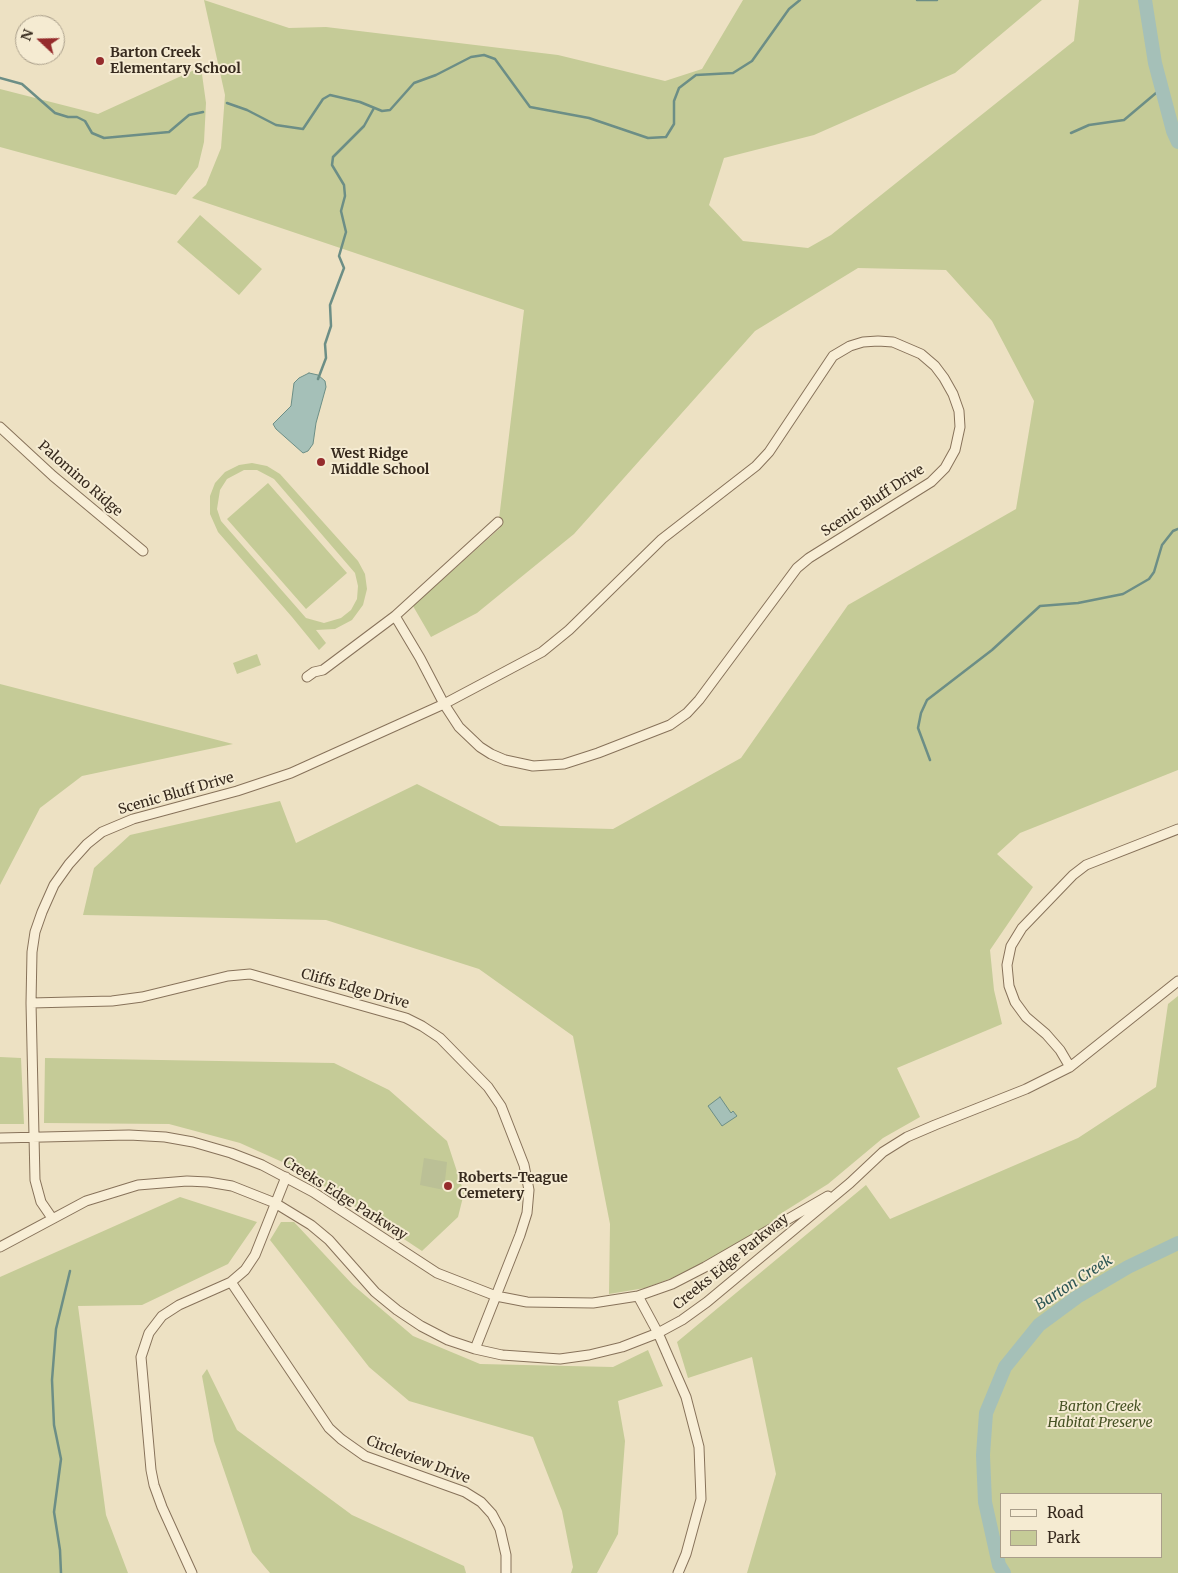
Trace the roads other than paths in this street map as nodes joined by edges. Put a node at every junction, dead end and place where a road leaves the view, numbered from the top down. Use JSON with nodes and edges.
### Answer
{"nodes":[{"id":1,"x":0,"y":427,"type":"edge"},
{"id":2,"x":498,"y":522,"type":"dead end"},
{"id":3,"x":143,"y":551,"type":"dead end"},
{"id":4,"x":395,"y":616,"type":"junction"},
{"id":5,"x":306,"y":677,"type":"dead end"},
{"id":6,"x":444,"y":704,"type":"junction"},
{"id":7,"x":1178,"y":829,"type":"edge"},
{"id":8,"x":1178,"y":980,"type":"edge"},
{"id":9,"x":31,"y":1003,"type":"junction"},
{"id":10,"x":1070,"y":1067,"type":"junction"},
{"id":11,"x":0,"y":1138,"type":"edge"},
{"id":12,"x":33,"y":1138,"type":"junction"},
{"id":13,"x":286,"y":1177,"type":"junction"},
{"id":14,"x":850,"y":1183,"type":"junction"},
{"id":15,"x":276,"y":1203,"type":"junction"},
{"id":16,"x":52,"y":1218,"type":"junction"},
{"id":17,"x":0,"y":1247,"type":"edge"},
{"id":18,"x":231,"y":1282,"type":"junction"},
{"id":19,"x":496,"y":1296,"type":"junction"},
{"id":20,"x":638,"y":1296,"type":"junction"},
{"id":21,"x":658,"y":1333,"type":"junction"},
{"id":22,"x":475,"y":1349,"type":"junction"},
{"id":23,"x":192,"y":1573,"type":"edge"},
{"id":24,"x":506,"y":1573,"type":"edge"},
{"id":25,"x":678,"y":1573,"type":"edge"}],
"edges":[{"from":1,"to":3,"type":"street","name":"Palomino Ridge"},
{"from":2,"to":4,"type":"street"},
{"from":4,"to":5,"type":"street"},
{"from":4,"to":6,"type":"street","name":"Scenic Bluff Drive"},
{"from":6,"to":6,"type":"street","name":"Scenic Bluff Drive"},
{"from":6,"to":9,"type":"street","name":"Scenic Bluff Drive"},
{"from":7,"to":10,"type":"street"},
{"from":8,"to":10,"type":"street","name":"Creeks Edge Parkway"},
{"from":9,"to":12,"type":"street","name":"Scenic Bluff Drive"},
{"from":9,"to":19,"type":"street","name":"Cliffs Edge Drive"},
{"from":10,"to":14,"type":"street","name":"Creeks Edge Parkway"},
{"from":11,"to":12,"type":"street","name":"Creeks Edge Parkway"},
{"from":12,"to":13,"type":"street","name":"Creeks Edge Parkway"},
{"from":12,"to":16,"type":"street","name":"Scenic Bluff Drive"},
{"from":13,"to":15,"type":"street"},
{"from":13,"to":19,"type":"street","name":"Creeks Edge Parkway"},
{"from":14,"to":20,"type":"street","name":"Creeks Edge Parkway"},
{"from":14,"to":21,"type":"street","name":"Creeks Edge Parkway"},
{"from":15,"to":16,"type":"street","name":"Creeks Edge Parkway"},
{"from":15,"to":18,"type":"street"},
{"from":15,"to":22,"type":"street","name":"Creeks Edge Parkway"},
{"from":16,"to":17,"type":"street","name":"Creeks Edge Parkway"},
{"from":18,"to":23,"type":"street"},
{"from":18,"to":24,"type":"street","name":"Circleview Drive"},
{"from":19,"to":20,"type":"street","name":"Creeks Edge Parkway"},
{"from":19,"to":22,"type":"street","name":"Cliffs Edge Drive"},
{"from":20,"to":21,"type":"street"},
{"from":21,"to":22,"type":"street","name":"Creeks Edge Parkway"},
{"from":21,"to":25,"type":"street"}]}
